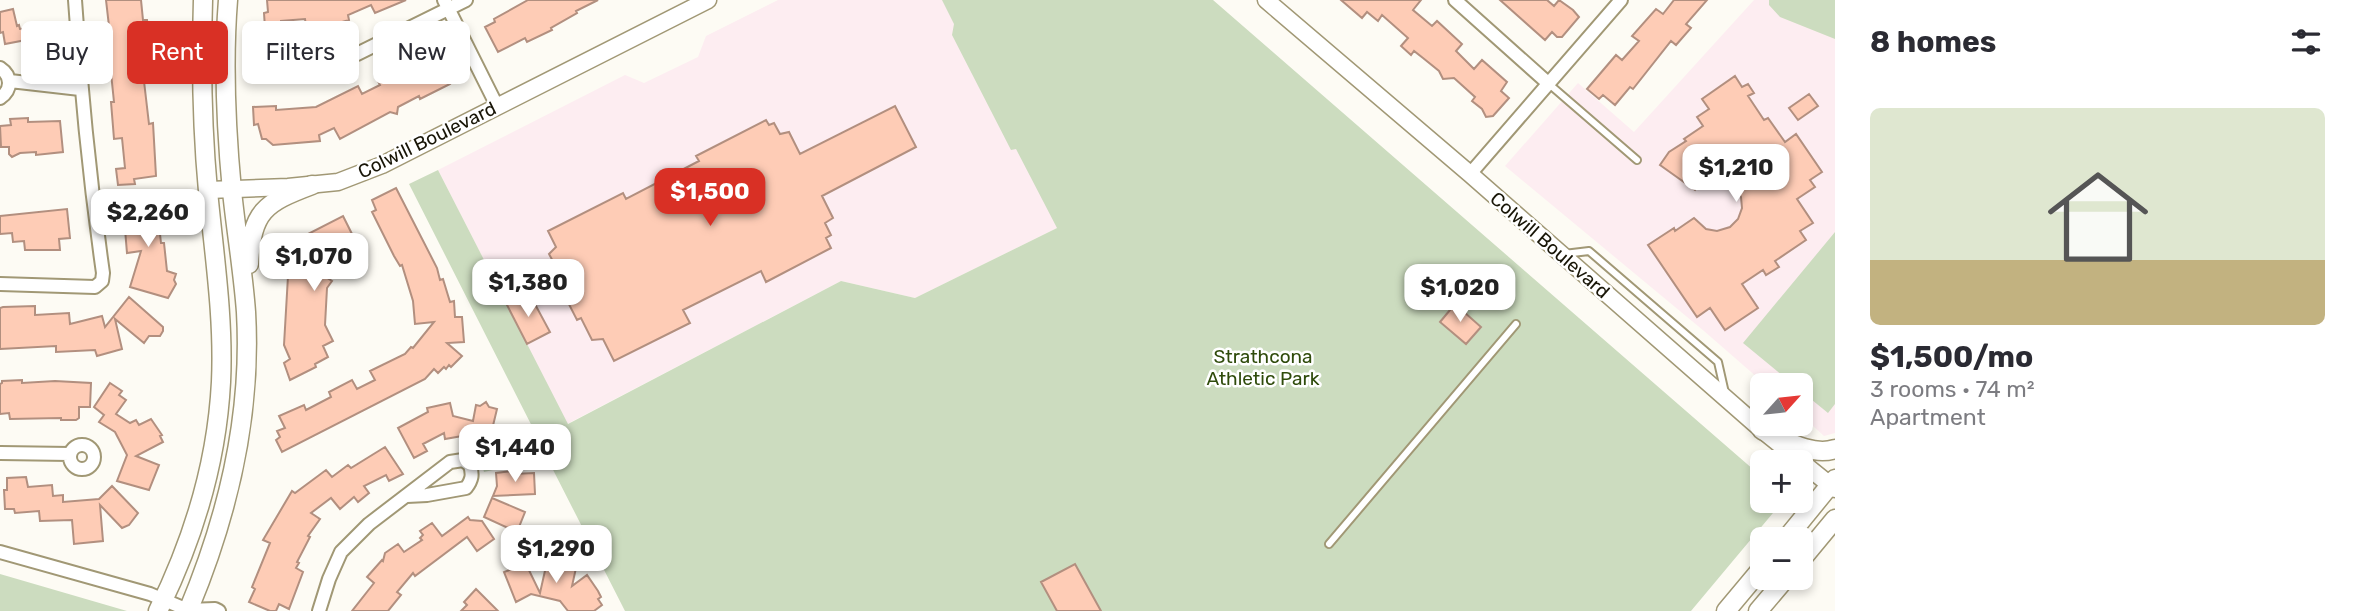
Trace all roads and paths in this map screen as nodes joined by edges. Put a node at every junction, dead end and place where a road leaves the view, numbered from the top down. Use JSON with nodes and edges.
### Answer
{"nodes":[{"id":1,"x":75,"y":0,"type":"edge"},
{"id":2,"x":204,"y":0,"type":"edge"},
{"id":3,"x":228,"y":0,"type":"edge"},
{"id":4,"x":466,"y":0,"type":"edge"},
{"id":5,"x":708,"y":0,"type":"edge"},
{"id":6,"x":1266,"y":0,"type":"edge"},
{"id":7,"x":1455,"y":0,"type":"edge"},
{"id":8,"x":1621,"y":0,"type":"edge"},
{"id":9,"x":446,"y":4,"type":"edge"},
{"id":10,"x":359,"y":53,"type":"edge"},
{"id":11,"x":0,"y":68,"type":"edge"},
{"id":12,"x":10,"y":81,"type":"junction"},
{"id":13,"x":1549,"y":84,"type":"junction"},
{"id":14,"x":80,"y":89,"type":"junction"},
{"id":15,"x":0,"y":98,"type":"edge"},
{"id":16,"x":497,"y":106,"type":"junction"},
{"id":17,"x":1637,"y":160,"type":"dead end"},
{"id":18,"x":1470,"y":174,"type":"junction"},
{"id":19,"x":312,"y":185,"type":"junction"},
{"id":20,"x":232,"y":190,"type":"junction"},
{"id":21,"x":208,"y":191,"type":"junction"},
{"id":22,"x":0,"y":285,"type":"edge"},
{"id":23,"x":246,"y":313,"type":"junction"},
{"id":24,"x":1516,"y":324,"type":"dead end"},
{"id":25,"x":1750,"y":420,"type":"edge"},
{"id":26,"x":1770,"y":436,"type":"edge"},
{"id":27,"x":1776,"y":436,"type":"edge"},
{"id":28,"x":1835,"y":449,"type":"edge"},
{"id":29,"x":0,"y":453,"type":"edge"},
{"id":30,"x":70,"y":454,"type":"dead end"},
{"id":31,"x":1833,"y":484,"type":"edge"},
{"id":32,"x":407,"y":496,"type":"junction"},
{"id":33,"x":1835,"y":519,"type":"edge"},
{"id":34,"x":1796,"y":527,"type":"edge"},
{"id":35,"x":1329,"y":544,"type":"dead end"},
{"id":36,"x":1813,"y":546,"type":"edge"},
{"id":37,"x":0,"y":552,"type":"edge"},
{"id":38,"x":1750,"y":582,"type":"edge"},
{"id":39,"x":1776,"y":590,"type":"edge"},
{"id":40,"x":161,"y":606,"type":"edge"},
{"id":41,"x":188,"y":611,"type":"edge"},
{"id":42,"x":219,"y":611,"type":"edge"},
{"id":43,"x":318,"y":611,"type":"edge"},
{"id":44,"x":1726,"y":611,"type":"edge"},
{"id":45,"x":1758,"y":611,"type":"edge"}],
"edges":[{"from":1,"to":14,"type":"street"},
{"from":2,"to":21,"type":"main road"},
{"from":3,"to":20,"type":"main road"},
{"from":4,"to":9,"type":"street"},
{"from":5,"to":16,"type":"street","name":"Colwill Boulevard"},
{"from":6,"to":18,"type":"street","name":"Colwill Boulevard"},
{"from":7,"to":13,"type":"street"},
{"from":8,"to":13,"type":"street"},
{"from":9,"to":10,"type":"street"},
{"from":9,"to":16,"type":"street"},
{"from":11,"to":12,"type":"street"},
{"from":12,"to":14,"type":"street"},
{"from":12,"to":15,"type":"street"},
{"from":13,"to":17,"type":"lane"},
{"from":13,"to":18,"type":"street"},
{"from":14,"to":22,"type":"street"},
{"from":16,"to":19,"type":"street","name":"Colwill Boulevard"},
{"from":18,"to":25,"type":"street","name":"Colwill Boulevard"},
{"from":19,"to":20,"type":"street","name":"Colwill Boulevard"},
{"from":19,"to":23,"type":"main road"},
{"from":20,"to":21,"type":"street","name":"Colwill Boulevard"},
{"from":20,"to":23,"type":"main road"},
{"from":21,"to":40,"type":"main road"},
{"from":23,"to":41,"type":"main road"},
{"from":24,"to":35,"type":"lane"},
{"from":26,"to":31,"type":"street","name":"Colwill Boulevard"},
{"from":27,"to":28,"type":"main road"},
{"from":29,"to":30,"type":"street"},
{"from":31,"to":34,"type":"main road"},
{"from":32,"to":32,"type":"street"},
{"from":32,"to":43,"type":"street"},
{"from":33,"to":36,"type":"main road"},
{"from":37,"to":40,"type":"street"},
{"from":38,"to":44,"type":"main road"},
{"from":39,"to":45,"type":"main road"},
{"from":40,"to":41,"type":"street"},
{"from":41,"to":42,"type":"street"}]}
